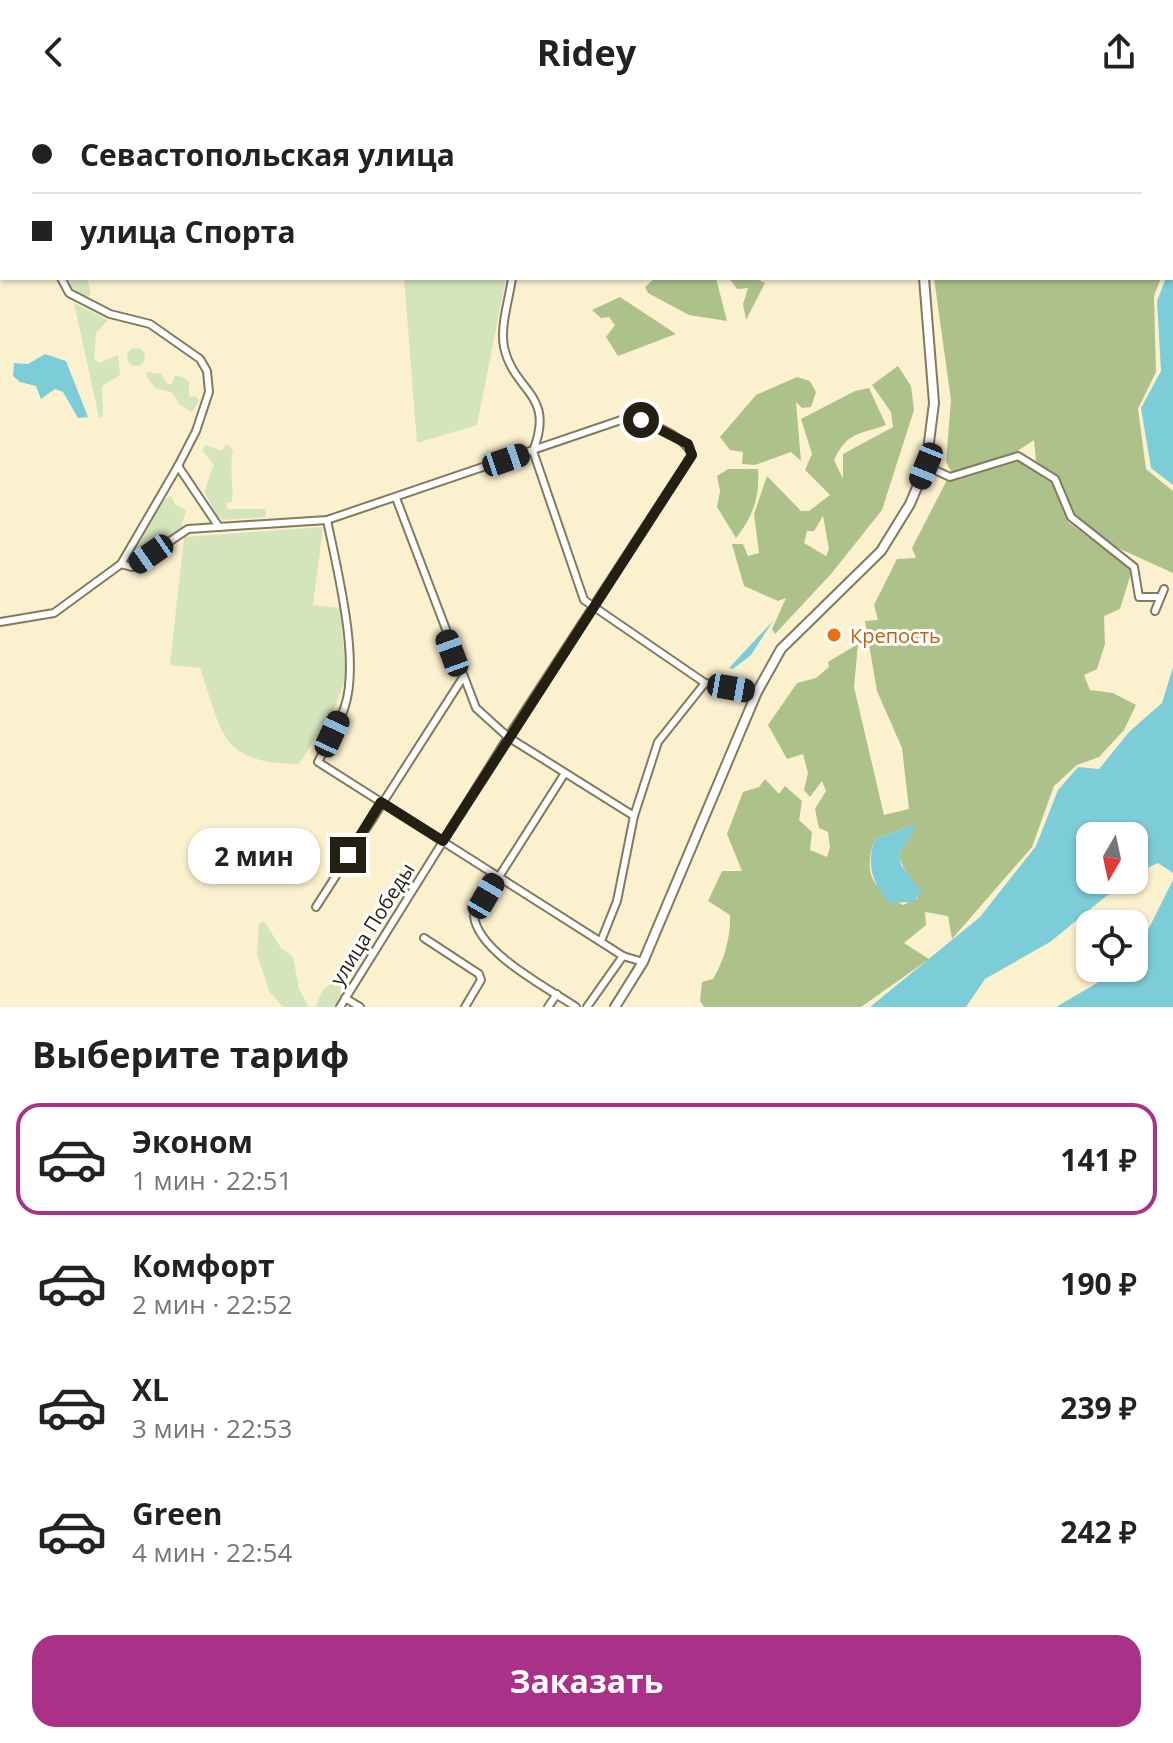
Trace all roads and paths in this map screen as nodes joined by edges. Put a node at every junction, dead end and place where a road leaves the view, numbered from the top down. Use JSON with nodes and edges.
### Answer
{"nodes":[{"id":1,"x":62,"y":280,"type":"edge"},
{"id":2,"x":512,"y":280,"type":"edge"},
{"id":3,"x":924,"y":280,"type":"edge"},
{"id":4,"x":533,"y":451,"type":"junction"},
{"id":5,"x":178,"y":466,"type":"junction"},
{"id":6,"x":926,"y":466,"type":"junction"},
{"id":7,"x":396,"y":498,"type":"junction"},
{"id":8,"x":327,"y":520,"type":"junction"},
{"id":9,"x":219,"y":527,"type":"junction"},
{"id":10,"x":121,"y":564,"type":"junction"},
{"id":11,"x":1164,"y":589,"type":"dead end"},
{"id":12,"x":1160,"y":597,"type":"junction"},
{"id":13,"x":591,"y":607,"type":"junction"},
{"id":14,"x":1155,"y":611,"type":"dead end"},
{"id":15,"x":0,"y":622,"type":"edge"},
{"id":16,"x":462,"y":679,"type":"junction"},
{"id":17,"x":705,"y":683,"type":"junction"},
{"id":18,"x":757,"y":692,"type":"junction"},
{"id":19,"x":508,"y":737,"type":"junction"},
{"id":20,"x":565,"y":773,"type":"junction"},
{"id":21,"x":381,"y":802,"type":"junction"},
{"id":22,"x":634,"y":816,"type":"junction"},
{"id":23,"x":443,"y":841,"type":"junction"},
{"id":24,"x":498,"y":876,"type":"junction"},
{"id":25,"x":316,"y":907,"type":"dead end"},
{"id":26,"x":424,"y":938,"type":"dead end"},
{"id":27,"x":601,"y":941,"type":"junction"},
{"id":28,"x":623,"y":956,"type":"junction"},
{"id":29,"x":643,"y":962,"type":"junction"},
{"id":30,"x":557,"y":994,"type":"junction"},
{"id":31,"x":345,"y":998,"type":"junction"},
{"id":32,"x":340,"y":1007,"type":"edge"},
{"id":33,"x":360,"y":1007,"type":"edge"},
{"id":34,"x":465,"y":1007,"type":"edge"},
{"id":35,"x":548,"y":1007,"type":"edge"},
{"id":36,"x":576,"y":1007,"type":"edge"},
{"id":37,"x":587,"y":1007,"type":"edge"},
{"id":38,"x":615,"y":1007,"type":"edge"}],
"edges":[{"from":1,"to":5,"type":"street"},
{"from":2,"to":4,"type":"street"},
{"from":3,"to":6,"type":"main road"},
{"from":4,"to":7,"type":"street"},
{"from":4,"to":13,"type":"street"},
{"from":4,"to":13,"type":"street","name":"улица Победы"},
{"from":5,"to":9,"type":"street"},
{"from":5,"to":10,"type":"street"},
{"from":6,"to":12,"type":"street"},
{"from":6,"to":18,"type":"main road"},
{"from":7,"to":8,"type":"street"},
{"from":7,"to":16,"type":"street"},
{"from":8,"to":9,"type":"street"},
{"from":8,"to":21,"type":"street"},
{"from":9,"to":10,"type":"street"},
{"from":10,"to":15,"type":"street"},
{"from":11,"to":12,"type":"street"},
{"from":12,"to":14,"type":"street"},
{"from":13,"to":17,"type":"street"},
{"from":13,"to":19,"type":"street","name":"улица Победы"},
{"from":16,"to":19,"type":"street"},
{"from":16,"to":21,"type":"street"},
{"from":17,"to":18,"type":"street"},
{"from":17,"to":22,"type":"street"},
{"from":18,"to":29,"type":"main road"},
{"from":19,"to":20,"type":"street"},
{"from":19,"to":23,"type":"street","name":"улица Победы"},
{"from":20,"to":22,"type":"street"},
{"from":20,"to":24,"type":"street"},
{"from":21,"to":23,"type":"street"},
{"from":21,"to":25,"type":"street"},
{"from":22,"to":27,"type":"street"},
{"from":23,"to":24,"type":"street"},
{"from":23,"to":31,"type":"street","name":"улица Победы"},
{"from":24,"to":27,"type":"street"},
{"from":24,"to":30,"type":"street"},
{"from":26,"to":34,"type":"street"},
{"from":27,"to":28,"type":"street"},
{"from":28,"to":29,"type":"street"},
{"from":28,"to":37,"type":"street"},
{"from":29,"to":38,"type":"main road"},
{"from":30,"to":35,"type":"street"},
{"from":30,"to":36,"type":"street"},
{"from":31,"to":32,"type":"street","name":"улица Победы"},
{"from":31,"to":33,"type":"street"}]}
